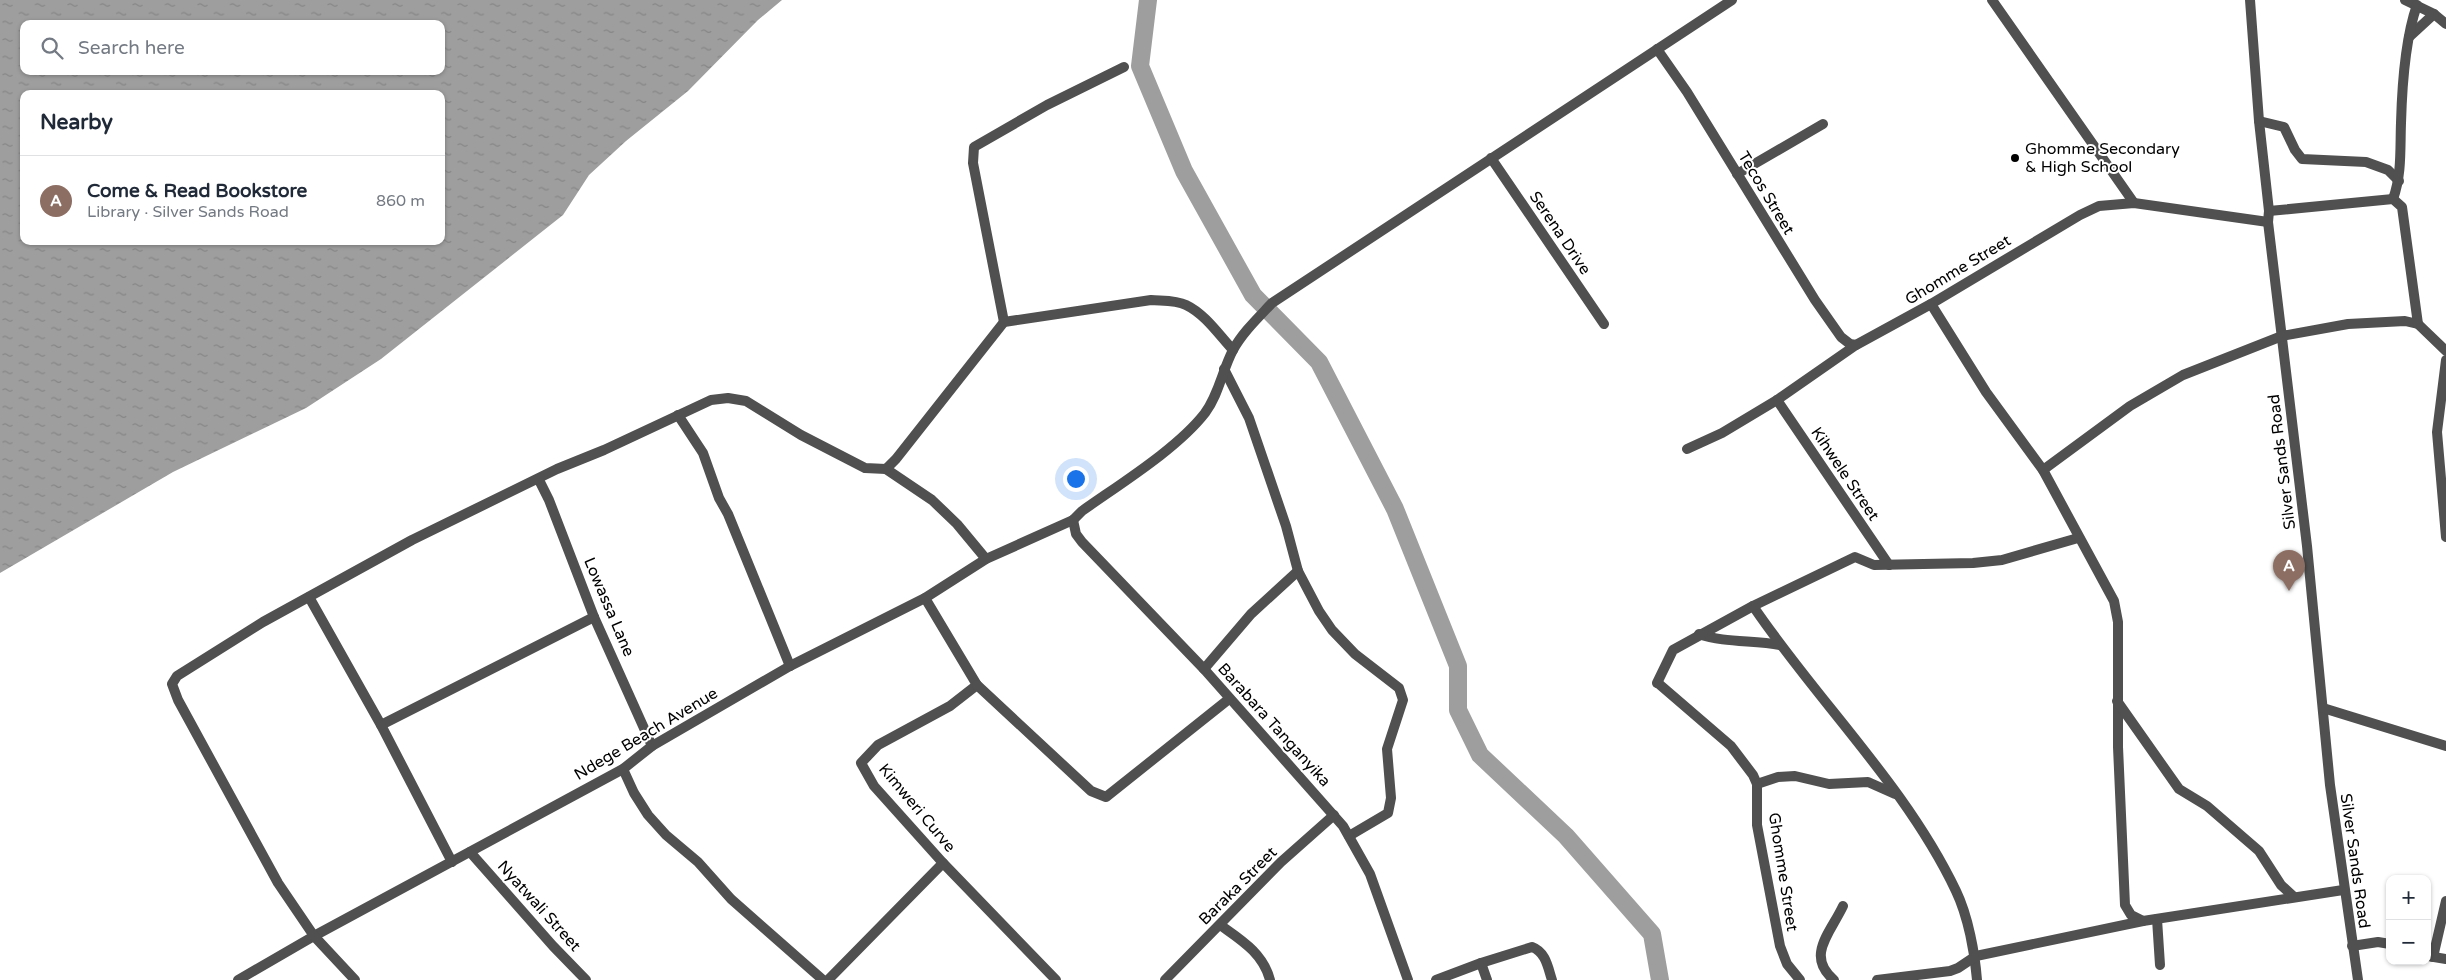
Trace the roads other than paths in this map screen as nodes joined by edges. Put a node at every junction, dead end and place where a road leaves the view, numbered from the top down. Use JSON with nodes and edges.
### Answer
{"nodes":[{"id":1,"x":1732,"y":0,"type":"edge"},
{"id":2,"x":1992,"y":0,"type":"edge"},
{"id":3,"x":2250,"y":0,"type":"edge"},
{"id":4,"x":2405,"y":0,"type":"edge"},
{"id":5,"x":2417,"y":5,"type":"junction"},
{"id":6,"x":2434,"y":14,"type":"junction"},
{"id":7,"x":2446,"y":24,"type":"edge"},
{"id":8,"x":2409,"y":37,"type":"junction"},
{"id":9,"x":1657,"y":49,"type":"junction"},
{"id":10,"x":1124,"y":67,"type":"dead end"},
{"id":11,"x":2259,"y":121,"type":"junction"},
{"id":12,"x":1823,"y":124,"type":"dead end"},
{"id":13,"x":1491,"y":158,"type":"junction"},
{"id":14,"x":1737,"y":174,"type":"junction"},
{"id":15,"x":2399,"y":181,"type":"junction"},
{"id":16,"x":2393,"y":199,"type":"junction"},
{"id":17,"x":2134,"y":204,"type":"junction"},
{"id":18,"x":2269,"y":211,"type":"junction"},
{"id":19,"x":2268,"y":222,"type":"junction"},
{"id":20,"x":1932,"y":304,"type":"junction"},
{"id":21,"x":1004,"y":322,"type":"junction"},
{"id":22,"x":1604,"y":324,"type":"dead end"},
{"id":23,"x":2418,"y":324,"type":"junction"},
{"id":24,"x":2282,"y":336,"type":"junction"},
{"id":25,"x":1856,"y":345,"type":"junction"},
{"id":26,"x":1233,"y":350,"type":"junction"},
{"id":27,"x":2446,"y":351,"type":"edge"},
{"id":28,"x":2446,"y":360,"type":"edge"},
{"id":29,"x":1224,"y":369,"type":"junction"},
{"id":30,"x":1777,"y":400,"type":"junction"},
{"id":31,"x":678,"y":415,"type":"junction"},
{"id":32,"x":1687,"y":450,"type":"dead end"},
{"id":33,"x":886,"y":469,"type":"junction"},
{"id":34,"x":2043,"y":470,"type":"junction"},
{"id":35,"x":539,"y":480,"type":"junction"},
{"id":36,"x":1073,"y":520,"type":"junction"},
{"id":37,"x":2445,"y":521,"type":"edge"},
{"id":38,"x":2446,"y":537,"type":"edge"},
{"id":39,"x":2078,"y":538,"type":"junction"},
{"id":40,"x":986,"y":559,"type":"junction"},
{"id":41,"x":1889,"y":564,"type":"junction"},
{"id":42,"x":1298,"y":571,"type":"junction"},
{"id":43,"x":308,"y":597,"type":"junction"},
{"id":44,"x":925,"y":598,"type":"junction"},
{"id":45,"x":1753,"y":606,"type":"junction"},
{"id":46,"x":594,"y":617,"type":"junction"},
{"id":47,"x":1699,"y":634,"type":"junction"},
{"id":48,"x":1780,"y":645,"type":"junction"},
{"id":49,"x":790,"y":666,"type":"junction"},
{"id":50,"x":1204,"y":669,"type":"junction"},
{"id":51,"x":977,"y":685,"type":"junction"},
{"id":52,"x":1229,"y":699,"type":"junction"},
{"id":53,"x":2117,"y":701,"type":"junction"},
{"id":54,"x":2323,"y":708,"type":"junction"},
{"id":55,"x":381,"y":725,"type":"junction"},
{"id":56,"x":652,"y":746,"type":"junction"},
{"id":57,"x":2446,"y":746,"type":"edge"},
{"id":58,"x":623,"y":769,"type":"junction"},
{"id":59,"x":1757,"y":784,"type":"junction"},
{"id":60,"x":1896,"y":794,"type":"junction"},
{"id":61,"x":1334,"y":815,"type":"junction"},
{"id":62,"x":1349,"y":836,"type":"junction"},
{"id":63,"x":470,"y":852,"type":"junction"},
{"id":64,"x":452,"y":862,"type":"junction"},
{"id":65,"x":943,"y":863,"type":"junction"},
{"id":66,"x":2343,"y":890,"type":"junction"},
{"id":67,"x":2294,"y":897,"type":"junction"},
{"id":68,"x":2446,"y":901,"type":"edge"},
{"id":69,"x":1843,"y":906,"type":"dead end"},
{"id":70,"x":2156,"y":919,"type":"junction"},
{"id":71,"x":2143,"y":921,"type":"junction"},
{"id":72,"x":1220,"y":925,"type":"junction"},
{"id":73,"x":314,"y":936,"type":"junction"},
{"id":74,"x":2386,"y":943,"type":"edge"},
{"id":75,"x":2352,"y":946,"type":"junction"},
{"id":76,"x":2431,"y":953,"type":"edge"},
{"id":77,"x":1976,"y":956,"type":"junction"},
{"id":78,"x":2431,"y":956,"type":"edge"},
{"id":79,"x":2446,"y":959,"type":"edge"},
{"id":80,"x":1481,"y":963,"type":"junction"},
{"id":81,"x":2160,"y":964,"type":"dead end"},
{"id":82,"x":238,"y":980,"type":"edge"},
{"id":83,"x":355,"y":980,"type":"edge"},
{"id":84,"x":586,"y":980,"type":"edge"},
{"id":85,"x":823,"y":980,"type":"edge"},
{"id":86,"x":828,"y":980,"type":"edge"},
{"id":87,"x":1056,"y":980,"type":"edge"},
{"id":88,"x":1166,"y":980,"type":"edge"},
{"id":89,"x":1270,"y":980,"type":"edge"},
{"id":90,"x":1408,"y":980,"type":"edge"},
{"id":91,"x":1436,"y":980,"type":"edge"},
{"id":92,"x":1487,"y":980,"type":"edge"},
{"id":93,"x":1552,"y":980,"type":"edge"},
{"id":94,"x":1800,"y":980,"type":"edge"},
{"id":95,"x":1834,"y":980,"type":"edge"},
{"id":96,"x":1877,"y":980,"type":"edge"},
{"id":97,"x":1977,"y":980,"type":"edge"},
{"id":98,"x":2358,"y":980,"type":"edge"}],
"edges":[{"from":1,"to":9,"type":"street","name":"Ndege Beach Avenue"},
{"from":2,"to":17,"type":"street"},
{"from":3,"to":11,"type":"street","name":"Silver Sands Road"},
{"from":4,"to":5,"type":"street"},
{"from":5,"to":6,"type":"street"},
{"from":5,"to":8,"type":"street"},
{"from":6,"to":7,"type":"street"},
{"from":6,"to":8,"type":"street"},
{"from":8,"to":15,"type":"street"},
{"from":9,"to":13,"type":"street","name":"Ndege Beach Avenue"},
{"from":9,"to":14,"type":"street","name":"Tecos Street"},
{"from":10,"to":21,"type":"street"},
{"from":11,"to":15,"type":"street"},
{"from":11,"to":18,"type":"street","name":"Silver Sands Road"},
{"from":12,"to":14,"type":"street"},
{"from":13,"to":22,"type":"street","name":"Serena Drive"},
{"from":13,"to":26,"type":"street","name":"Ndege Beach Avenue"},
{"from":14,"to":25,"type":"street","name":"Tecos Street"},
{"from":15,"to":16,"type":"street"},
{"from":16,"to":18,"type":"street"},
{"from":16,"to":23,"type":"street"},
{"from":17,"to":19,"type":"street","name":"Ghomme Street"},
{"from":17,"to":20,"type":"street","name":"Ghomme Street"},
{"from":18,"to":19,"type":"street","name":"Silver Sands Road"},
{"from":19,"to":24,"type":"street","name":"Silver Sands Road"},
{"from":20,"to":25,"type":"street","name":"Ghomme Street"},
{"from":20,"to":34,"type":"street"},
{"from":21,"to":26,"type":"street"},
{"from":21,"to":33,"type":"street"},
{"from":23,"to":24,"type":"street"},
{"from":23,"to":27,"type":"street"},
{"from":24,"to":34,"type":"street"},
{"from":24,"to":54,"type":"street","name":"Silver Sands Road"},
{"from":25,"to":30,"type":"street","name":"Ghomme Street"},
{"from":26,"to":29,"type":"street","name":"Ndege Beach Avenue"},
{"from":28,"to":37,"type":"street"},
{"from":29,"to":36,"type":"street","name":"Ndege Beach Avenue"},
{"from":29,"to":42,"type":"street"},
{"from":30,"to":32,"type":"street","name":"Ghomme Street"},
{"from":30,"to":41,"type":"street","name":"Kihwele Street"},
{"from":31,"to":33,"type":"street"},
{"from":31,"to":35,"type":"street"},
{"from":31,"to":49,"type":"street"},
{"from":33,"to":40,"type":"street"},
{"from":34,"to":39,"type":"street"},
{"from":35,"to":43,"type":"street"},
{"from":35,"to":46,"type":"street","name":"Lowassa Lane"},
{"from":36,"to":40,"type":"street","name":"Ndege Beach Avenue"},
{"from":36,"to":50,"type":"street","name":"Barabara Tanganyika"},
{"from":37,"to":38,"type":"street"},
{"from":39,"to":41,"type":"street"},
{"from":39,"to":53,"type":"street"},
{"from":40,"to":44,"type":"street","name":"Ndege Beach Avenue"},
{"from":41,"to":45,"type":"street"},
{"from":42,"to":50,"type":"street"},
{"from":42,"to":62,"type":"street"},
{"from":43,"to":55,"type":"street"},
{"from":43,"to":73,"type":"street"},
{"from":44,"to":49,"type":"street","name":"Ndege Beach Avenue"},
{"from":44,"to":51,"type":"street"},
{"from":45,"to":47,"type":"street"},
{"from":45,"to":48,"type":"street"},
{"from":46,"to":55,"type":"street"},
{"from":46,"to":56,"type":"street","name":"Lowassa Lane"},
{"from":47,"to":48,"type":"street"},
{"from":47,"to":59,"type":"street"},
{"from":48,"to":60,"type":"street"},
{"from":49,"to":56,"type":"street","name":"Ndege Beach Avenue"},
{"from":50,"to":52,"type":"street","name":"Barabara Tanganyika"},
{"from":51,"to":52,"type":"street"},
{"from":51,"to":65,"type":"street","name":"Kimweri Curve"},
{"from":52,"to":61,"type":"street","name":"Barabara Tanganyika"},
{"from":53,"to":67,"type":"street"},
{"from":53,"to":71,"type":"street"},
{"from":54,"to":57,"type":"street"},
{"from":54,"to":66,"type":"street","name":"Silver Sands Road"},
{"from":55,"to":64,"type":"street"},
{"from":56,"to":58,"type":"street","name":"Ndege Beach Avenue"},
{"from":58,"to":63,"type":"street","name":"Ndege Beach Avenue"},
{"from":58,"to":85,"type":"street"},
{"from":59,"to":60,"type":"street"},
{"from":59,"to":94,"type":"street","name":"Ghomme Street"},
{"from":60,"to":77,"type":"street"},
{"from":61,"to":62,"type":"street","name":"Barabara Tanganyika"},
{"from":61,"to":72,"type":"street","name":"Baraka Street"},
{"from":62,"to":90,"type":"street","name":"Barabara Tanganyika"},
{"from":63,"to":64,"type":"street","name":"Ndege Beach Avenue"},
{"from":63,"to":84,"type":"street","name":"Nyatwali Street"},
{"from":64,"to":73,"type":"street","name":"Ndege Beach Avenue"},
{"from":65,"to":86,"type":"street"},
{"from":65,"to":87,"type":"street","name":"Kimweri Curve"},
{"from":66,"to":67,"type":"street"},
{"from":66,"to":75,"type":"street","name":"Silver Sands Road"},
{"from":67,"to":70,"type":"street"},
{"from":68,"to":76,"type":"street"},
{"from":69,"to":95,"type":"street"},
{"from":70,"to":71,"type":"street"},
{"from":70,"to":81,"type":"street"},
{"from":71,"to":77,"type":"street"},
{"from":72,"to":88,"type":"street","name":"Baraka Street"},
{"from":72,"to":89,"type":"street"},
{"from":73,"to":82,"type":"street","name":"Ndege Beach Avenue"},
{"from":73,"to":83,"type":"street"},
{"from":74,"to":75,"type":"street"},
{"from":75,"to":98,"type":"street","name":"Silver Sands Road"},
{"from":77,"to":96,"type":"street"},
{"from":77,"to":97,"type":"street"},
{"from":78,"to":79,"type":"street"},
{"from":80,"to":91,"type":"street"},
{"from":80,"to":92,"type":"street"},
{"from":80,"to":93,"type":"street"}]}
